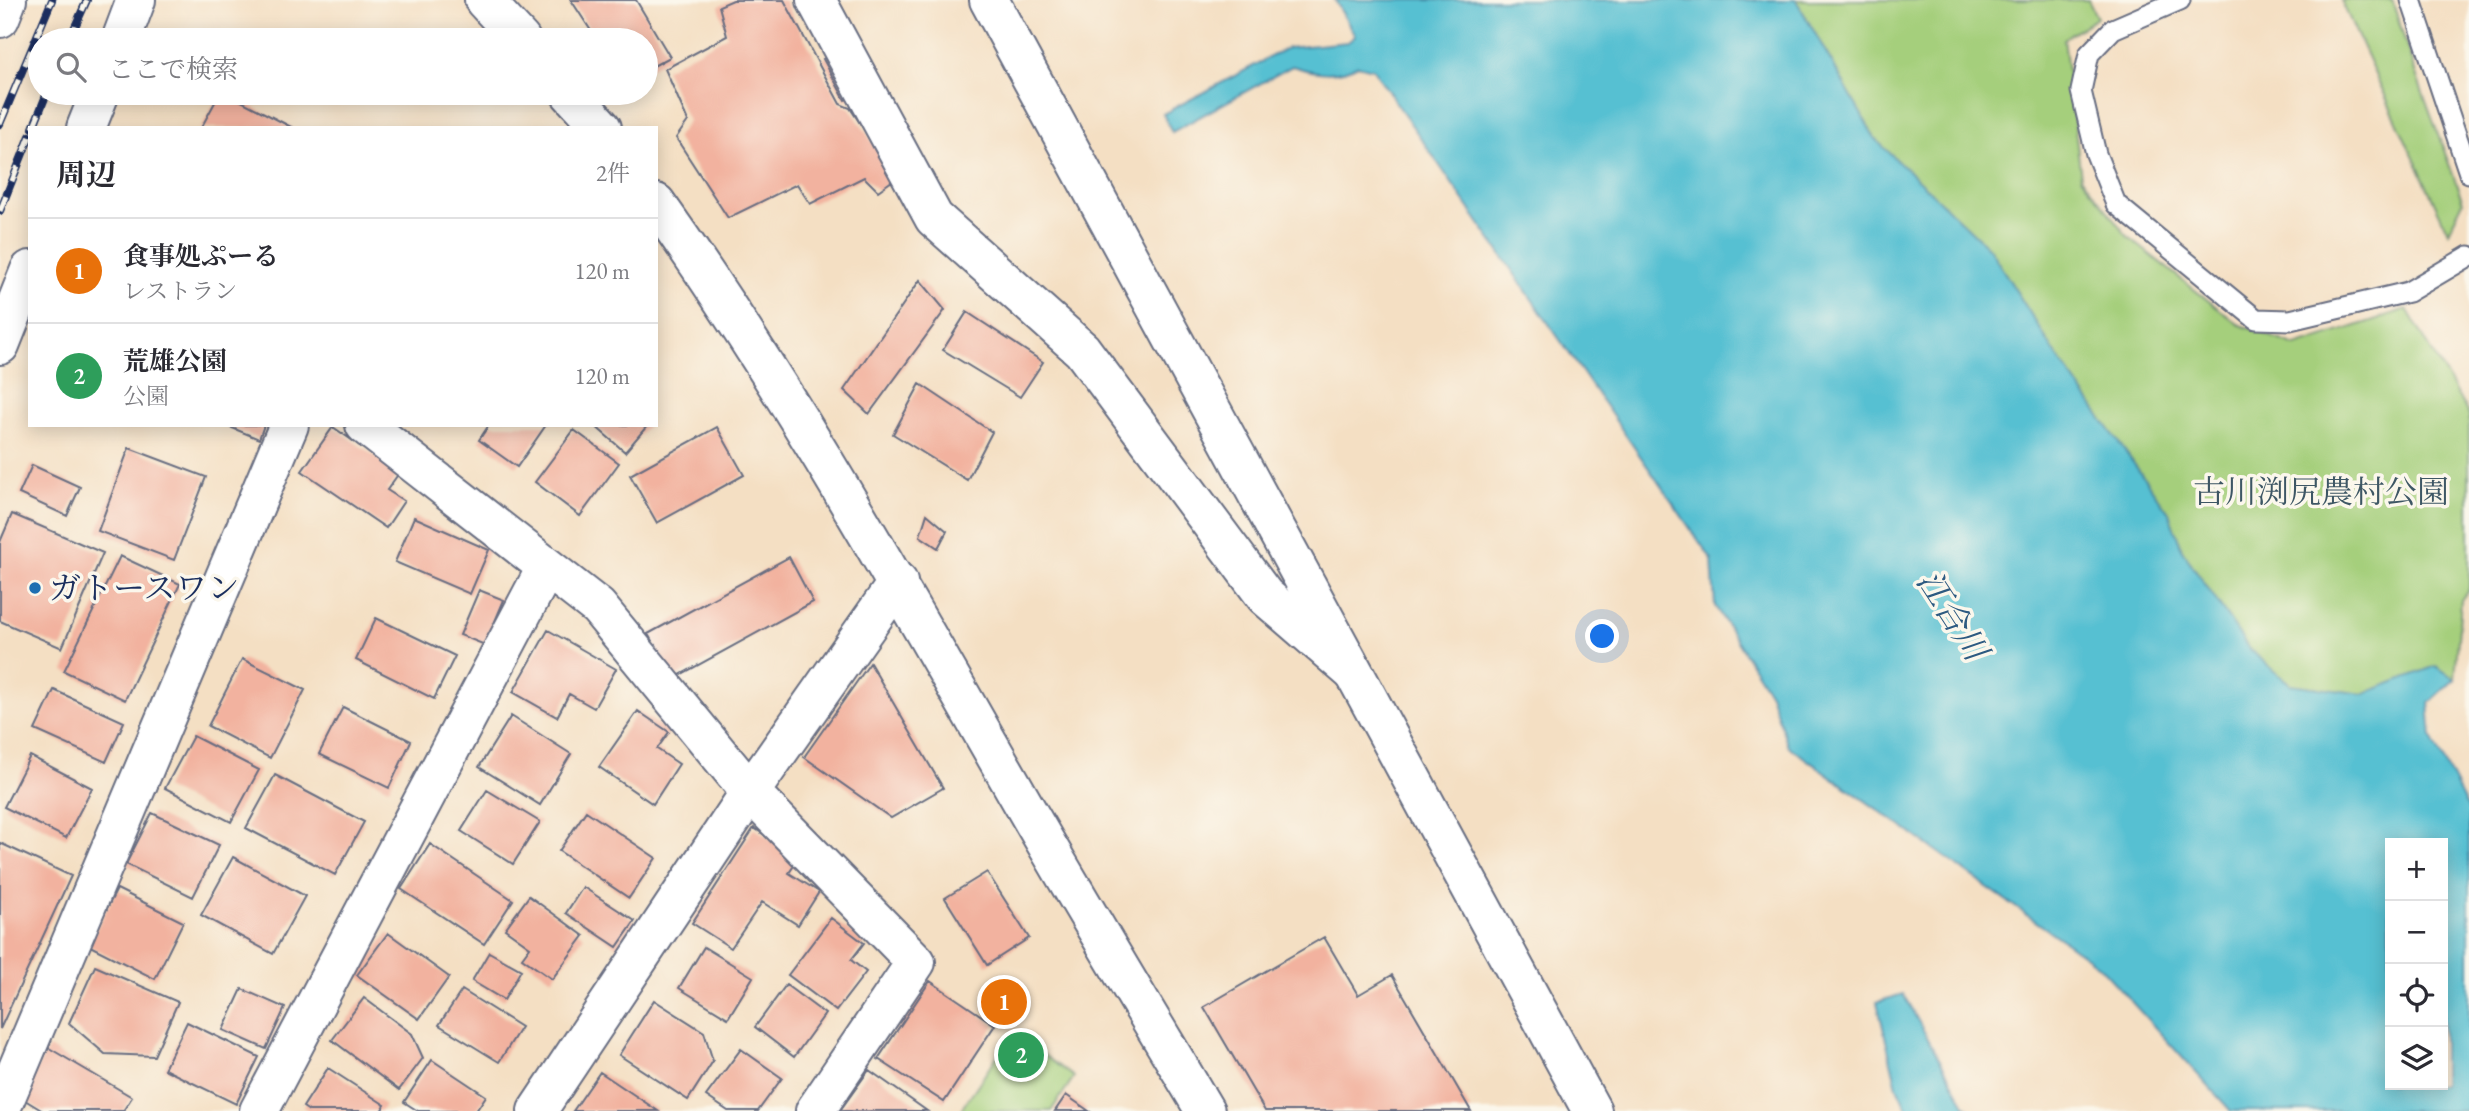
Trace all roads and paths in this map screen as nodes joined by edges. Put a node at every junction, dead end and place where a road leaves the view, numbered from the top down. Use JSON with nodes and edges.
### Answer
{"nodes":[{"id":1,"x":7,"y":0,"type":"edge"},
{"id":2,"x":136,"y":0,"type":"edge"},
{"id":3,"x":484,"y":0,"type":"edge"},
{"id":4,"x":816,"y":0,"type":"edge"},
{"id":5,"x":989,"y":0,"type":"edge"},
{"id":6,"x":2180,"y":0,"type":"edge"},
{"id":7,"x":2411,"y":0,"type":"edge"},
{"id":8,"x":0,"y":18,"type":"edge"},
{"id":9,"x":126,"y":28,"type":"edge"},
{"id":10,"x":511,"y":28,"type":"edge"},
{"id":11,"x":95,"y":105,"type":"edge"},
{"id":12,"x":581,"y":105,"type":"edge"},
{"id":13,"x":87,"y":126,"type":"edge"},
{"id":14,"x":600,"y":126,"type":"edge"},
{"id":15,"x":2469,"y":173,"type":"edge"},
{"id":16,"x":658,"y":206,"type":"edge"},
{"id":17,"x":2469,"y":256,"type":"edge"},
{"id":18,"x":28,"y":275,"type":"edge"},
{"id":19,"x":0,"y":345,"type":"edge"},
{"id":20,"x":288,"y":427,"type":"edge"},
{"id":21,"x":368,"y":427,"type":"edge"},
{"id":22,"x":546,"y":568,"type":"junction"},
{"id":23,"x":898,"y":583,"type":"junction"},
{"id":24,"x":1355,"y":674,"type":"junction"},
{"id":25,"x":750,"y":792,"type":"junction"},
{"id":26,"x":0,"y":1111,"type":"edge"},
{"id":27,"x":259,"y":1111,"type":"edge"},
{"id":28,"x":537,"y":1111,"type":"edge"},
{"id":29,"x":815,"y":1111,"type":"edge"},
{"id":30,"x":1205,"y":1111,"type":"edge"},
{"id":31,"x":1592,"y":1111,"type":"edge"}],
"edges":[{"from":1,"to":8,"type":"street"},
{"from":2,"to":9,"type":"street"},
{"from":3,"to":10,"type":"street"},
{"from":4,"to":24,"type":"street"},
{"from":5,"to":24,"type":"street"},
{"from":6,"to":17,"type":"lane"},
{"from":7,"to":15,"type":"lane"},
{"from":11,"to":13,"type":"street"},
{"from":12,"to":14,"type":"street"},
{"from":16,"to":23,"type":"street"},
{"from":18,"to":19,"type":"street"},
{"from":20,"to":26,"type":"street"},
{"from":21,"to":22,"type":"street"},
{"from":22,"to":25,"type":"street"},
{"from":22,"to":27,"type":"street"},
{"from":23,"to":25,"type":"street"},
{"from":23,"to":30,"type":"street"},
{"from":24,"to":31,"type":"street"},
{"from":25,"to":28,"type":"street"},
{"from":25,"to":29,"type":"street"}]}
